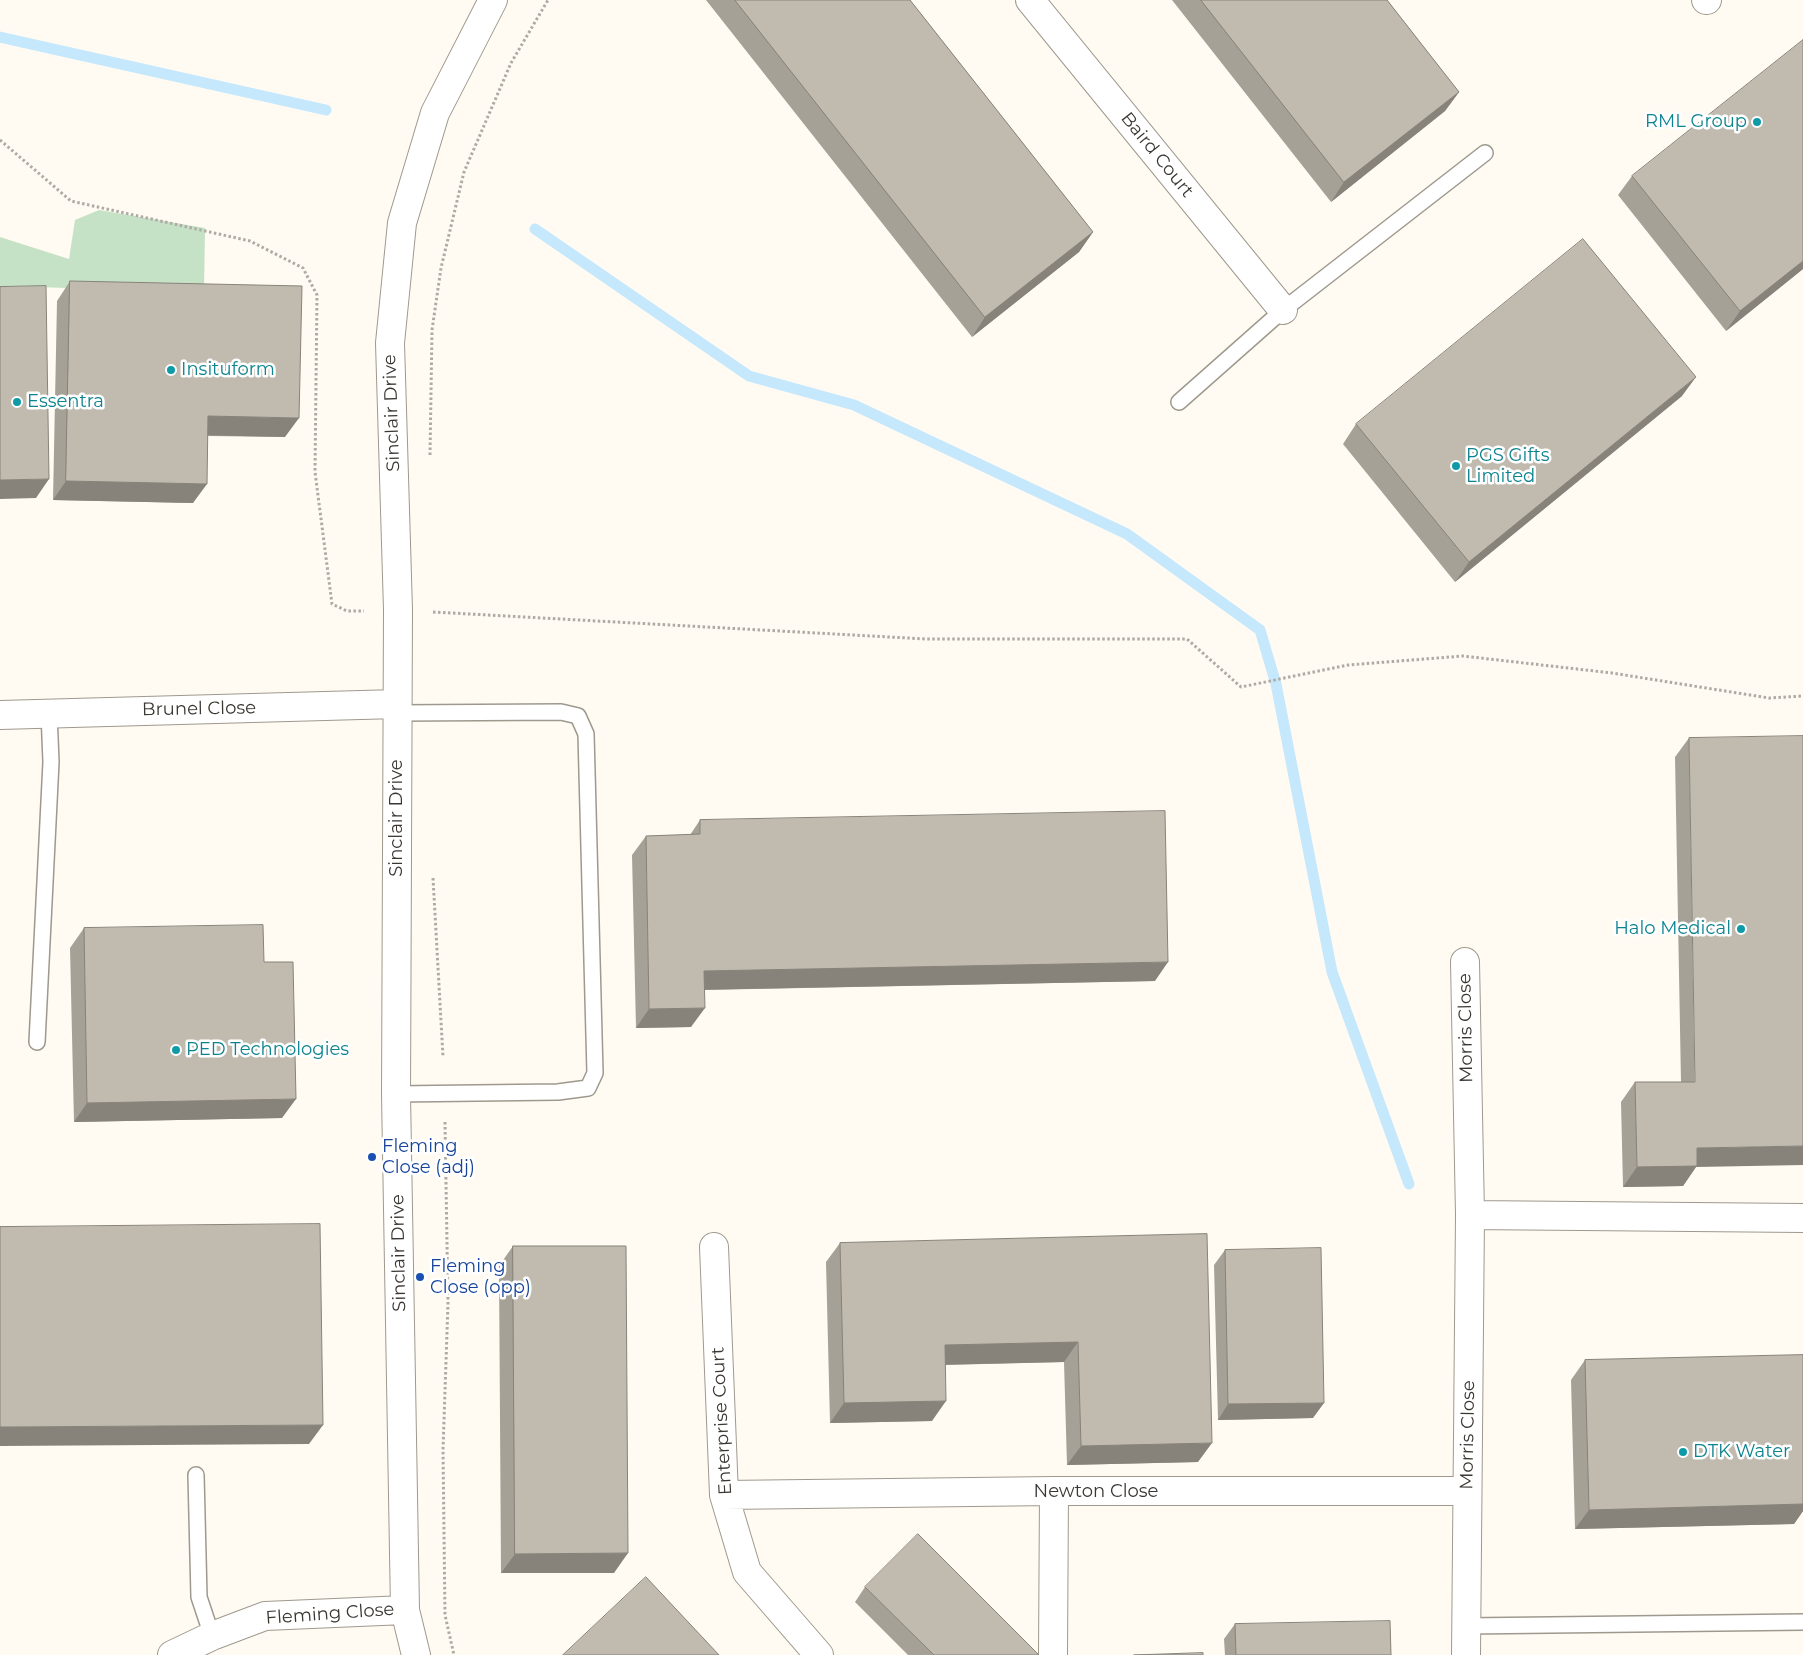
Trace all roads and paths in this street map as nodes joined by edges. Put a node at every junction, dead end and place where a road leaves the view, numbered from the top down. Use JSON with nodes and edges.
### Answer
{"nodes":[{"id":1,"x":492,"y":0,"type":"edge"},
{"id":2,"x":548,"y":0,"type":"edge"},
{"id":3,"x":1030,"y":0,"type":"edge"},
{"id":4,"x":0,"y":140,"type":"edge"},
{"id":5,"x":1485,"y":153,"type":"dead end"},
{"id":6,"x":1283,"y":310,"type":"junction"},
{"id":7,"x":1180,"y":402,"type":"dead end"},
{"id":8,"x":430,"y":455,"type":"dead end"},
{"id":9,"x":398,"y":610,"type":"junction"},
{"id":10,"x":430,"y":610,"type":"dead end"},
{"id":11,"x":430,"y":620,"type":"dead end"},
{"id":12,"x":1803,"y":696,"type":"edge"},
{"id":13,"x":397,"y":709,"type":"junction"},
{"id":14,"x":49,"y":713,"type":"junction"},
{"id":15,"x":0,"y":715,"type":"edge"},
{"id":16,"x":433,"y":871,"type":"dead end"},
{"id":17,"x":1464,"y":962,"type":"dead end"},
{"id":18,"x":37,"y":1042,"type":"dead end"},
{"id":19,"x":444,"y":1057,"type":"dead end"},
{"id":20,"x":396,"y":1094,"type":"junction"},
{"id":21,"x":444,"y":1121,"type":"dead end"},
{"id":22,"x":1470,"y":1215,"type":"junction"},
{"id":23,"x":1803,"y":1218,"type":"edge"},
{"id":24,"x":714,"y":1247,"type":"dead end"},
{"id":25,"x":196,"y":1475,"type":"dead end"},
{"id":26,"x":1467,"y":1491,"type":"junction"},
{"id":27,"x":1054,"y":1492,"type":"junction"},
{"id":28,"x":724,"y":1496,"type":"junction"},
{"id":29,"x":405,"y":1610,"type":"junction"},
{"id":30,"x":1803,"y":1622,"type":"edge"},
{"id":31,"x":1466,"y":1626,"type":"junction"},
{"id":32,"x":212,"y":1636,"type":"junction"},
{"id":33,"x":172,"y":1655,"type":"edge"},
{"id":34,"x":416,"y":1655,"type":"edge"},
{"id":35,"x":454,"y":1655,"type":"edge"},
{"id":36,"x":819,"y":1655,"type":"edge"},
{"id":37,"x":1053,"y":1655,"type":"edge"},
{"id":38,"x":1466,"y":1655,"type":"edge"}],
"edges":[{"from":1,"to":9,"type":"street","name":"Sinclair Drive"},
{"from":2,"to":8,"type":"path"},
{"from":3,"to":6,"type":"street","name":"Baird Court"},
{"from":4,"to":9,"type":"path"},
{"from":5,"to":6,"type":"lane"},
{"from":6,"to":7,"type":"lane"},
{"from":9,"to":12,"type":"path"},
{"from":9,"to":13,"type":"street","name":"Sinclair Drive"},
{"from":10,"to":11,"type":"path"},
{"from":13,"to":14,"type":"street","name":"Brunel Close"},
{"from":13,"to":20,"type":"street","name":"Sinclair Drive"},
{"from":13,"to":20,"type":"lane"},
{"from":14,"to":15,"type":"street","name":"Brunel Close"},
{"from":14,"to":18,"type":"lane"},
{"from":16,"to":19,"type":"path"},
{"from":17,"to":22,"type":"street","name":"Morris Close"},
{"from":20,"to":29,"type":"street","name":"Sinclair Drive"},
{"from":21,"to":35,"type":"path"},
{"from":22,"to":23,"type":"street"},
{"from":22,"to":26,"type":"street","name":"Morris Close"},
{"from":24,"to":28,"type":"street","name":"Enterprise Court"},
{"from":25,"to":32,"type":"lane"},
{"from":26,"to":27,"type":"street","name":"Newton Close"},
{"from":26,"to":31,"type":"street","name":"Morris Close"},
{"from":27,"to":28,"type":"street","name":"Newton Close"},
{"from":27,"to":37,"type":"street"},
{"from":28,"to":36,"type":"street","name":"Enterprise Court"},
{"from":29,"to":32,"type":"street","name":"Fleming Close"},
{"from":29,"to":34,"type":"street","name":"Sinclair Drive"},
{"from":30,"to":31,"type":"lane"},
{"from":31,"to":38,"type":"street","name":"Morris Close"},
{"from":32,"to":33,"type":"street","name":"Fleming Close"}]}
